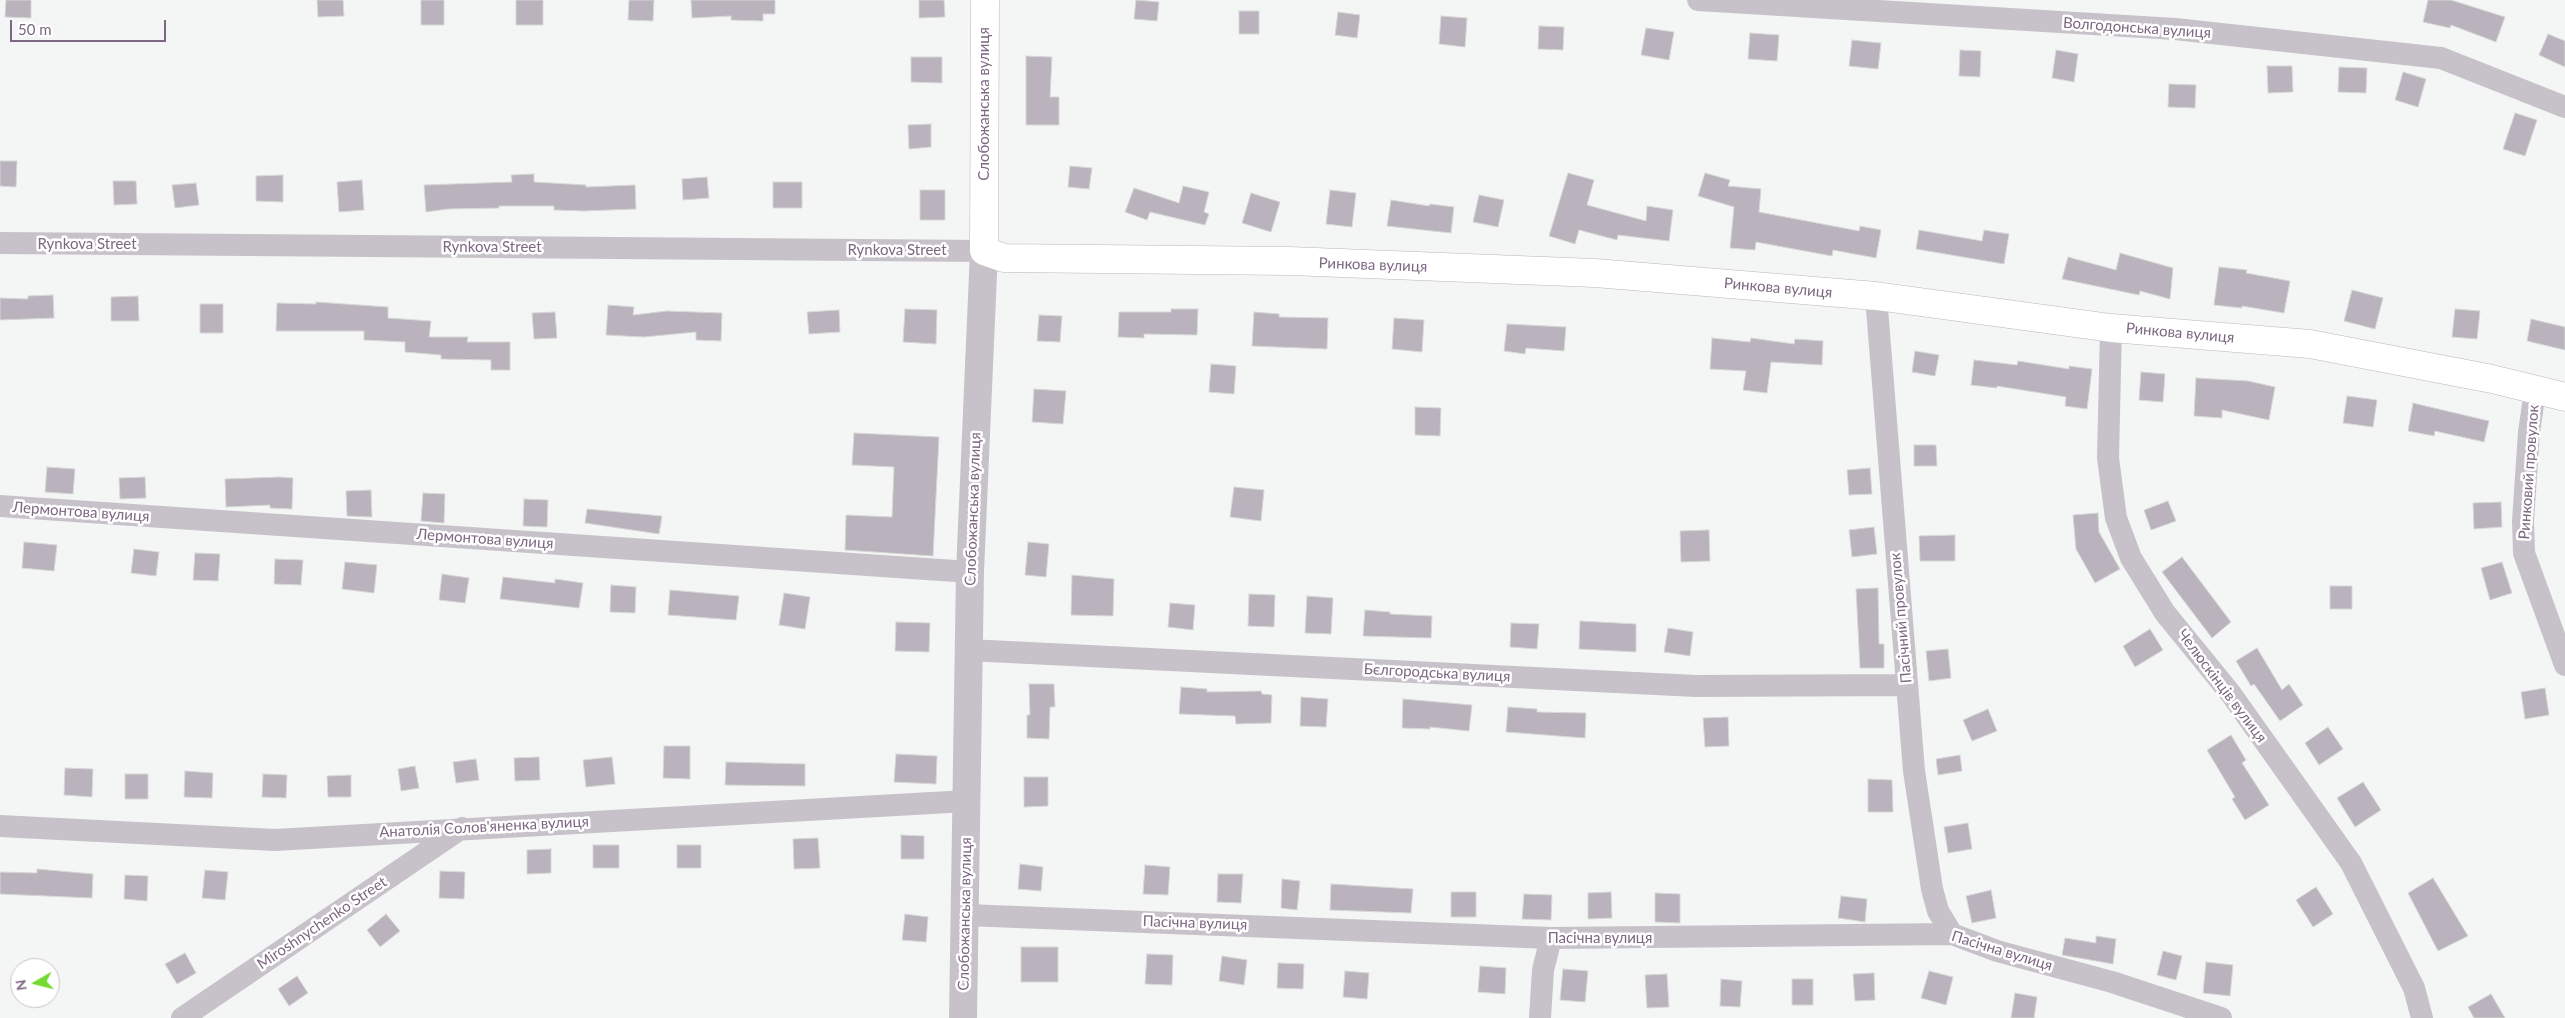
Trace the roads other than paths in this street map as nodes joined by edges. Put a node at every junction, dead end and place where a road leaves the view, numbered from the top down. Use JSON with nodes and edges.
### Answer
{"nodes":[{"id":1,"x":984,"y":0,"type":"edge"},
{"id":2,"x":1698,"y":0,"type":"edge"},
{"id":3,"x":2565,"y":107,"type":"edge"},
{"id":4,"x":0,"y":243,"type":"edge"},
{"id":5,"x":984,"y":251,"type":"junction"},
{"id":6,"x":1876,"y":296,"type":"junction"},
{"id":7,"x":2111,"y":328,"type":"junction"},
{"id":8,"x":2534,"y":391,"type":"junction"},
{"id":9,"x":2565,"y":397,"type":"edge"},
{"id":10,"x":0,"y":506,"type":"edge"},
{"id":11,"x":970,"y":572,"type":"junction"},
{"id":12,"x":968,"y":650,"type":"junction"},
{"id":13,"x":2565,"y":665,"type":"edge"},
{"id":14,"x":1906,"y":685,"type":"junction"},
{"id":15,"x":968,"y":801,"type":"junction"},
{"id":16,"x":0,"y":826,"type":"edge"},
{"id":17,"x":463,"y":827,"type":"junction"},
{"id":18,"x":966,"y":915,"type":"junction"},
{"id":19,"x":1952,"y":934,"type":"junction"},
{"id":20,"x":1551,"y":938,"type":"junction"},
{"id":21,"x":182,"y":1018,"type":"edge"},
{"id":22,"x":963,"y":1018,"type":"edge"},
{"id":23,"x":1540,"y":1018,"type":"edge"},
{"id":24,"x":2221,"y":1018,"type":"edge"},
{"id":25,"x":2422,"y":1018,"type":"edge"}],
"edges":[{"from":1,"to":5,"type":"main road","name":"Слобожанська вулиця"},
{"from":2,"to":3,"type":"street","name":"Волгодонська вулиця"},
{"from":4,"to":5,"type":"street","name":"Rynkova Street"},
{"from":5,"to":6,"type":"main road","name":"Ринкова вулиця"},
{"from":5,"to":11,"type":"street","name":"Слобожанська вулиця"},
{"from":6,"to":7,"type":"main road","name":"Ринкова вулиця"},
{"from":6,"to":14,"type":"street","name":"Пасічний провулок"},
{"from":7,"to":8,"type":"main road","name":"Ринкова вулиця"},
{"from":7,"to":25,"type":"street","name":"Челюскінців вулиця"},
{"from":8,"to":9,"type":"main road","name":"Ринкова вулиця"},
{"from":8,"to":13,"type":"street","name":"Ринковий провулок"},
{"from":10,"to":11,"type":"street","name":"Лермонтова вулиця"},
{"from":11,"to":12,"type":"street","name":"Слобожанська вулиця"},
{"from":12,"to":14,"type":"street","name":"Бєлгородська вулиця"},
{"from":12,"to":15,"type":"street","name":"Слобожанська вулиця"},
{"from":14,"to":19,"type":"street","name":"Пасічний провулок"},
{"from":15,"to":17,"type":"street","name":"Анатолія Солов'яненка вулиця"},
{"from":15,"to":18,"type":"street","name":"Слобожанська вулиця"},
{"from":16,"to":17,"type":"street","name":"Анатолія Солов'яненка вулиця"},
{"from":17,"to":21,"type":"street","name":"Miroshnychenko Street"},
{"from":18,"to":20,"type":"street","name":"Пасічна вулиця"},
{"from":18,"to":22,"type":"street","name":"Слобожанська вулиця"},
{"from":19,"to":20,"type":"street","name":"Пасічна вулиця"},
{"from":19,"to":24,"type":"street","name":"Пасічна вулиця"},
{"from":20,"to":23,"type":"street"}]}
